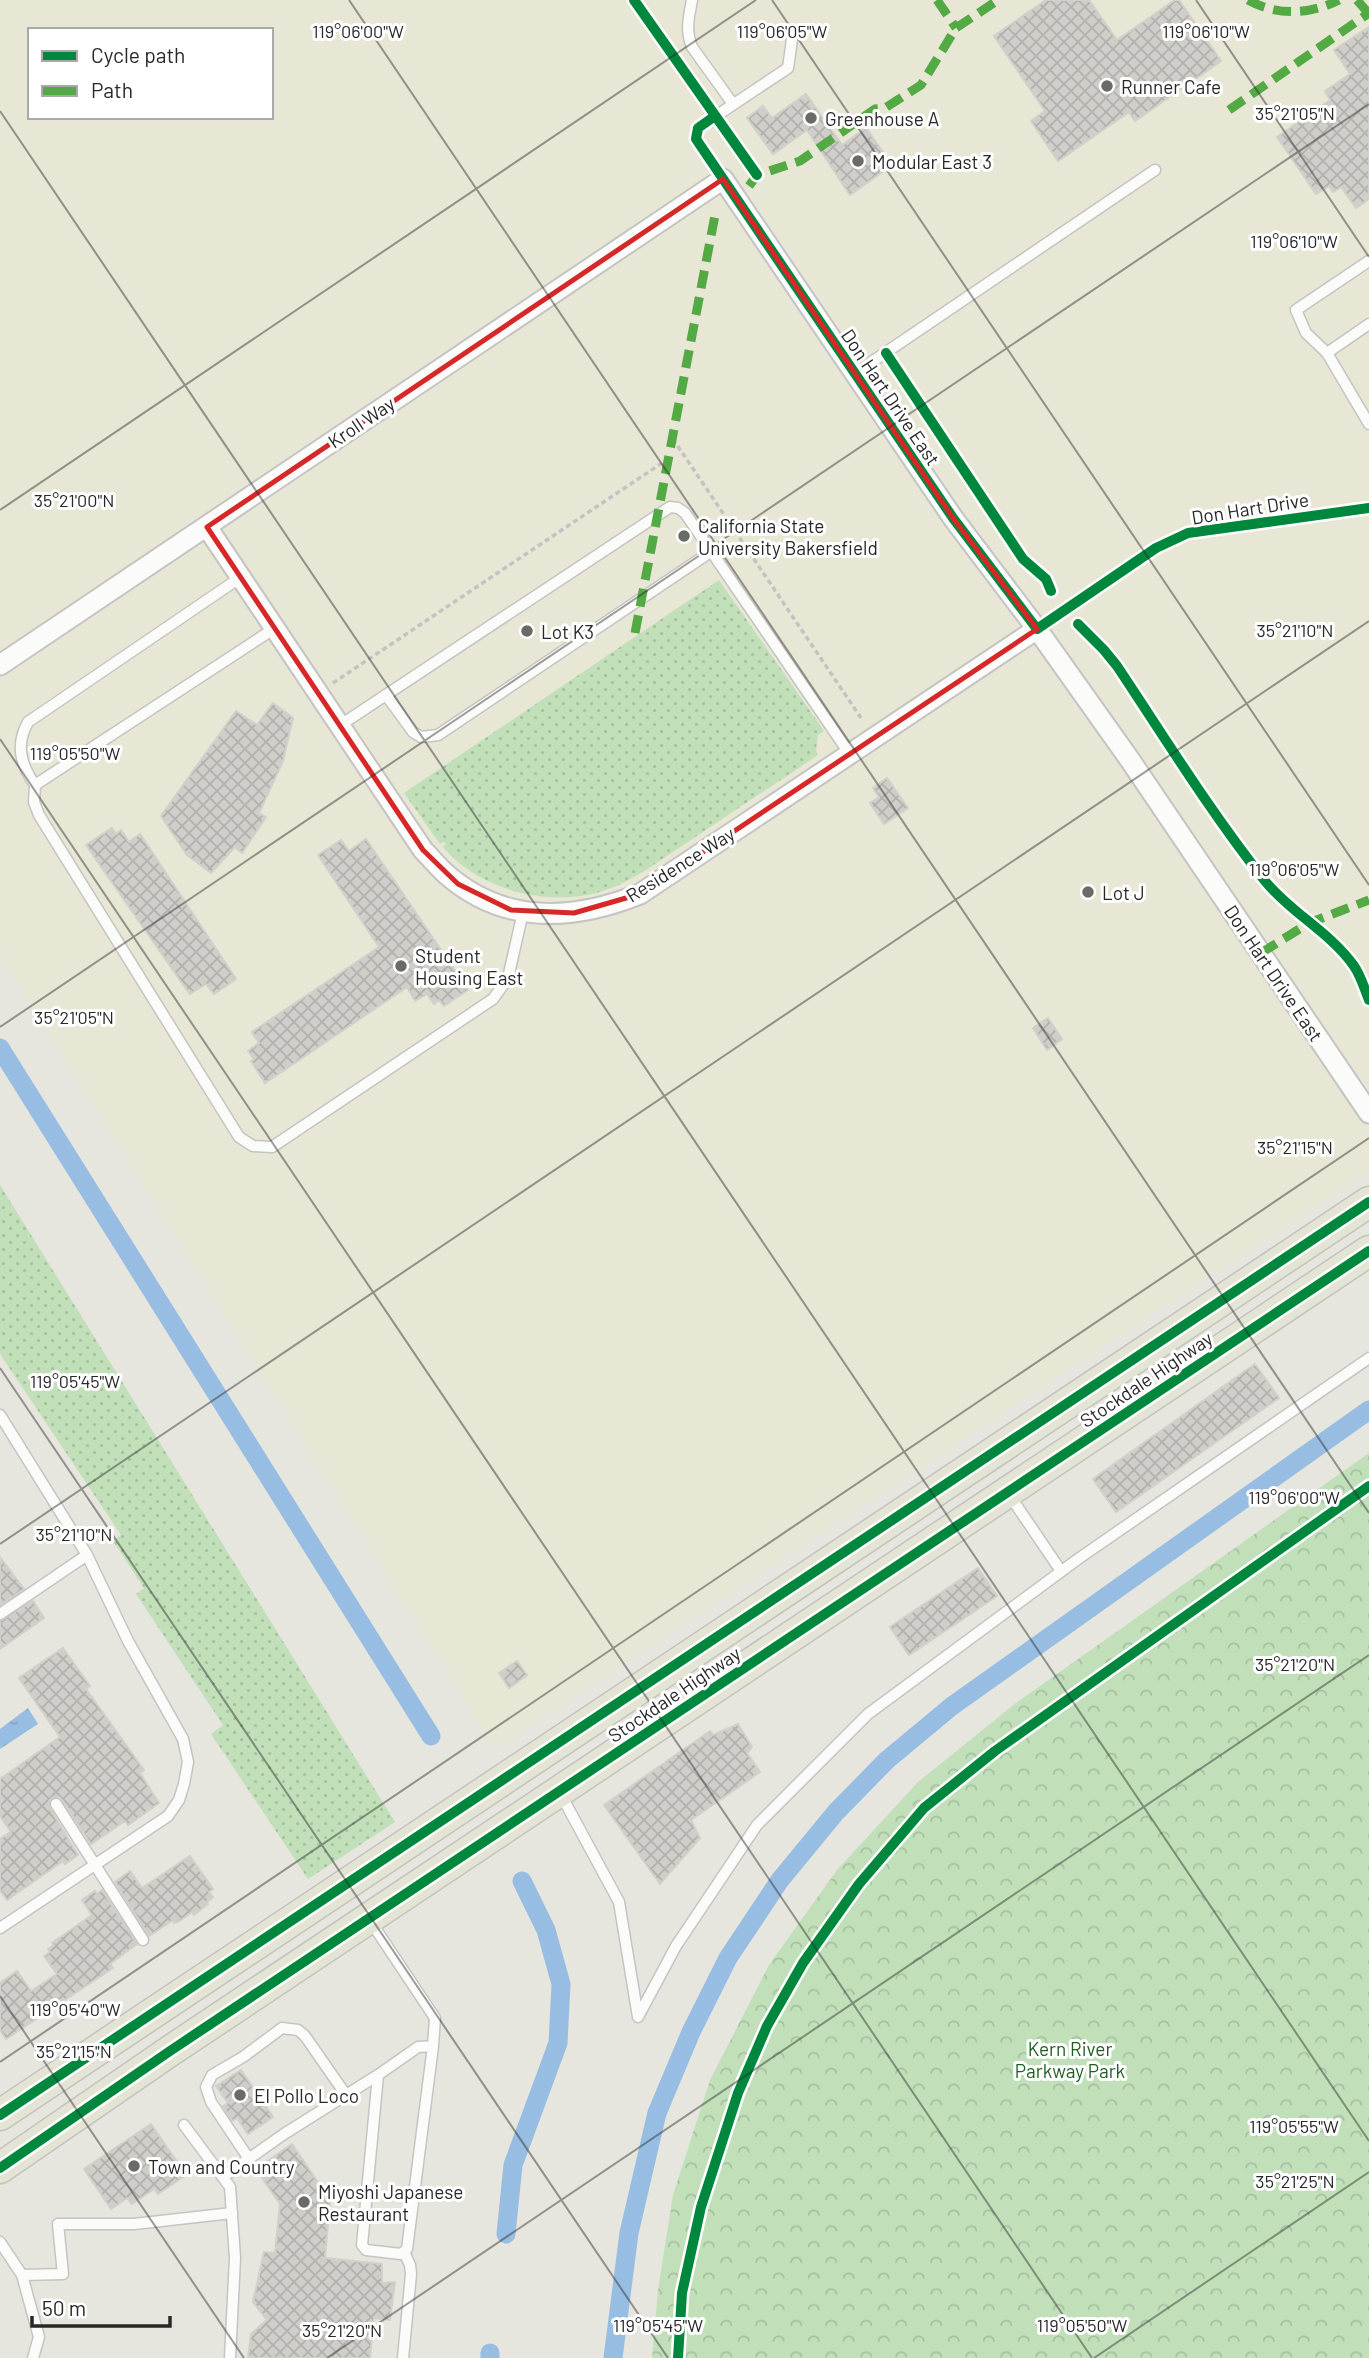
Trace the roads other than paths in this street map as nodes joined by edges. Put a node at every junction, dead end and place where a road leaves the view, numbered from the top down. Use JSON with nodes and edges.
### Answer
{"nodes":[{"id":1,"x":692,"y":0,"type":"edge"},
{"id":2,"x":793,"y":32,"type":"dead end"},
{"id":3,"x":733,"y":104,"type":"junction"},
{"id":4,"x":1154,"y":170,"type":"dead end"},
{"id":5,"x":723,"y":179,"type":"junction"},
{"id":6,"x":1369,"y":261,"type":"edge"},
{"id":7,"x":1369,"y":324,"type":"edge"},
{"id":8,"x":1327,"y":353,"type":"junction"},
{"id":9,"x":854,"y":374,"type":"junction"},
{"id":10,"x":1369,"y":424,"type":"edge"},
{"id":11,"x":1369,"y":508,"type":"edge"},
{"id":12,"x":206,"y":527,"type":"junction"},
{"id":13,"x":712,"y":551,"type":"junction"},
{"id":14,"x":242,"y":577,"type":"junction"},
{"id":15,"x":275,"y":628,"type":"junction"},
{"id":16,"x":1037,"y":629,"type":"junction"},
{"id":17,"x":0,"y":665,"type":"edge"},
{"id":18,"x":386,"y":695,"type":"junction"},
{"id":19,"x":339,"y":726,"type":"junction"},
{"id":20,"x":849,"y":753,"type":"junction"},
{"id":21,"x":35,"y":785,"type":"junction"},
{"id":22,"x":523,"y":912,"type":"junction"},
{"id":23,"x":1369,"y":1113,"type":"edge"},
{"id":24,"x":1369,"y":1202,"type":"edge"},
{"id":25,"x":1369,"y":1251,"type":"edge"},
{"id":26,"x":1369,"y":1358,"type":"edge"},
{"id":27,"x":0,"y":1415,"type":"edge"},
{"id":28,"x":1007,"y":1492,"type":"junction"},
{"id":29,"x":88,"y":1555,"type":"junction"},
{"id":30,"x":1061,"y":1572,"type":"junction"},
{"id":31,"x":0,"y":1614,"type":"edge"},
{"id":32,"x":717,"y":1637,"type":"junction"},
{"id":33,"x":559,"y":1792,"type":"junction"},
{"id":34,"x":56,"y":1804,"type":"dead end"},
{"id":35,"x":95,"y":1864,"type":"junction"},
{"id":36,"x":369,"y":1919,"type":"junction"},
{"id":37,"x":0,"y":1928,"type":"edge"},
{"id":38,"x":143,"y":1940,"type":"dead end"},
{"id":39,"x":433,"y":2046,"type":"junction"},
{"id":40,"x":378,"y":2075,"type":"junction"},
{"id":41,"x":346,"y":2095,"type":"junction"},
{"id":42,"x":0,"y":2115,"type":"edge"},
{"id":43,"x":184,"y":2125,"type":"dead end"},
{"id":44,"x":249,"y":2159,"type":"junction"},
{"id":45,"x":0,"y":2168,"type":"edge"},
{"id":46,"x":223,"y":2177,"type":"junction"},
{"id":47,"x":232,"y":2213,"type":"junction"},
{"id":48,"x":0,"y":2242,"type":"edge"},
{"id":49,"x":404,"y":2252,"type":"junction"},
{"id":50,"x":22,"y":2275,"type":"junction"},
{"id":51,"x":33,"y":2358,"type":"edge"},
{"id":52,"x":230,"y":2358,"type":"edge"},
{"id":53,"x":403,"y":2358,"type":"edge"}],
"edges":[{"from":1,"to":3,"type":"lane"},
{"from":2,"to":3,"type":"lane"},
{"from":3,"to":5,"type":"lane"},
{"from":4,"to":9,"type":"lane"},
{"from":5,"to":9,"type":"street","name":"Don Hart Drive East"},
{"from":5,"to":12,"type":"street","name":"Kroll Way"},
{"from":6,"to":8,"type":"lane"},
{"from":7,"to":8,"type":"lane"},
{"from":8,"to":10,"type":"lane"},
{"from":9,"to":16,"type":"street","name":"Don Hart Drive East"},
{"from":11,"to":16,"type":"lane","name":"Don Hart Drive"},
{"from":12,"to":14,"type":"street","name":"Residence Way"},
{"from":12,"to":17,"type":"street","name":"Kroll Way"},
{"from":13,"to":18,"type":"lane"},
{"from":13,"to":18,"type":"lane"},
{"from":13,"to":20,"type":"lane"},
{"from":14,"to":15,"type":"street","name":"Residence Way"},
{"from":14,"to":21,"type":"lane"},
{"from":15,"to":19,"type":"street","name":"Residence Way"},
{"from":15,"to":21,"type":"lane"},
{"from":16,"to":20,"type":"street","name":"Residence Way"},
{"from":16,"to":23,"type":"street","name":"Don Hart Drive East"},
{"from":18,"to":19,"type":"lane"},
{"from":19,"to":22,"type":"street","name":"Residence Way"},
{"from":20,"to":22,"type":"street","name":"Residence Way"},
{"from":21,"to":22,"type":"lane"},
{"from":24,"to":32,"type":"main road","name":"Stockdale Highway"},
{"from":25,"to":28,"type":"main road","name":"Stockdale Highway"},
{"from":26,"to":30,"type":"lane"},
{"from":27,"to":29,"type":"lane"},
{"from":28,"to":30,"type":"lane"},
{"from":28,"to":33,"type":"main road","name":"Stockdale Highway"},
{"from":29,"to":31,"type":"lane"},
{"from":29,"to":35,"type":"lane"},
{"from":30,"to":33,"type":"lane"},
{"from":32,"to":33,"type":"main road"},
{"from":32,"to":42,"type":"main road","name":"Stockdale Highway"},
{"from":33,"to":36,"type":"main road","name":"Stockdale Highway"},
{"from":34,"to":35,"type":"lane"},
{"from":35,"to":37,"type":"lane"},
{"from":35,"to":38,"type":"lane"},
{"from":36,"to":39,"type":"lane"},
{"from":36,"to":45,"type":"main road","name":"Stockdale Highway"},
{"from":39,"to":40,"type":"lane"},
{"from":39,"to":49,"type":"lane"},
{"from":40,"to":41,"type":"lane"},
{"from":40,"to":49,"type":"lane"},
{"from":41,"to":44,"type":"lane"},
{"from":41,"to":44,"type":"lane"},
{"from":43,"to":46,"type":"lane"},
{"from":44,"to":46,"type":"lane"},
{"from":46,"to":47,"type":"lane"},
{"from":47,"to":50,"type":"lane"},
{"from":47,"to":52,"type":"lane"},
{"from":48,"to":50,"type":"lane"},
{"from":49,"to":53,"type":"lane"},
{"from":50,"to":51,"type":"lane"}]}
